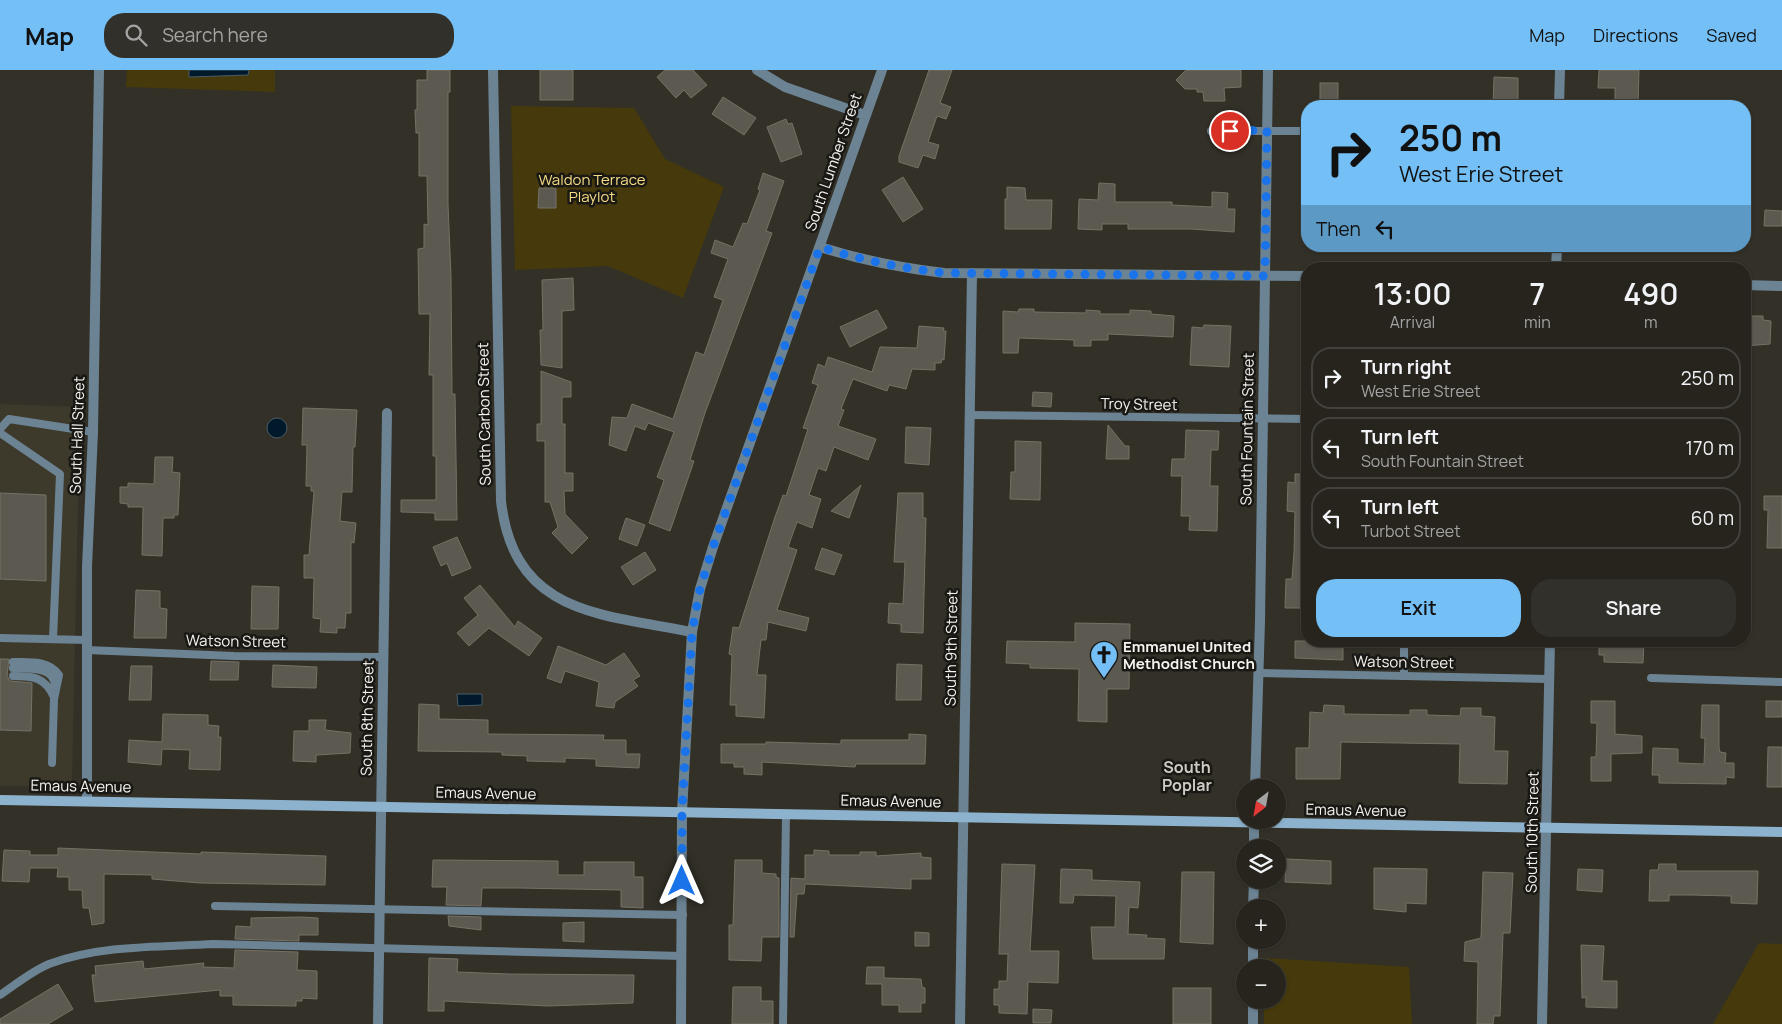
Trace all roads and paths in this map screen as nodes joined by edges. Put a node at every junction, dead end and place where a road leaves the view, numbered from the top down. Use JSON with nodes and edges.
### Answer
{"nodes":[{"id":1,"x":100,"y":70,"type":"edge"},
{"id":2,"x":493,"y":70,"type":"edge"},
{"id":3,"x":757,"y":70,"type":"edge"},
{"id":4,"x":882,"y":70,"type":"edge"},
{"id":5,"x":1268,"y":70,"type":"edge"},
{"id":6,"x":1560,"y":70,"type":"edge"},
{"id":7,"x":1559,"y":100,"type":"edge"},
{"id":8,"x":865,"y":115,"type":"junction"},
{"id":9,"x":1267,"y":130,"type":"junction"},
{"id":10,"x":1211,"y":131,"type":"dead end"},
{"id":11,"x":1301,"y":131,"type":"edge"},
{"id":12,"x":820,"y":247,"type":"junction"},
{"id":13,"x":972,"y":273,"type":"junction"},
{"id":14,"x":1265,"y":276,"type":"junction"},
{"id":15,"x":1301,"y":276,"type":"edge"},
{"id":16,"x":1751,"y":285,"type":"edge"},
{"id":17,"x":1782,"y":286,"type":"edge"},
{"id":18,"x":387,"y":413,"type":"dead end"},
{"id":19,"x":970,"y":415,"type":"junction"},
{"id":20,"x":1262,"y":419,"type":"junction"},
{"id":21,"x":1301,"y":419,"type":"edge"},
{"id":22,"x":0,"y":431,"type":"edge"},
{"id":23,"x":93,"y":432,"type":"junction"},
{"id":24,"x":692,"y":632,"type":"junction"},
{"id":25,"x":0,"y":638,"type":"edge"},
{"id":26,"x":54,"y":639,"type":"junction"},
{"id":27,"x":87,"y":645,"type":"junction"},
{"id":28,"x":1404,"y":647,"type":"edge"},
{"id":29,"x":1550,"y":647,"type":"edge"},
{"id":30,"x":383,"y":657,"type":"junction"},
{"id":31,"x":1258,"y":673,"type":"junction"},
{"id":32,"x":1404,"y":676,"type":"junction"},
{"id":33,"x":1651,"y":678,"type":"dead end"},
{"id":34,"x":1549,"y":679,"type":"junction"},
{"id":35,"x":1782,"y":682,"type":"edge"},
{"id":36,"x":54,"y":699,"type":"junction"},
{"id":37,"x":52,"y":763,"type":"dead end"},
{"id":38,"x":1255,"y":779,"type":"edge"},
{"id":39,"x":0,"y":800,"type":"edge"},
{"id":40,"x":87,"y":801,"type":"junction"},
{"id":41,"x":381,"y":806,"type":"junction"},
{"id":42,"x":682,"y":812,"type":"junction"},
{"id":43,"x":786,"y":814,"type":"junction"},
{"id":44,"x":963,"y":818,"type":"junction"},
{"id":45,"x":1236,"y":821,"type":"edge"},
{"id":46,"x":1286,"y":822,"type":"edge"},
{"id":47,"x":1547,"y":828,"type":"junction"},
{"id":48,"x":1782,"y":832,"type":"edge"},
{"id":49,"x":215,"y":906,"type":"dead end"},
{"id":50,"x":380,"y":909,"type":"junction"},
{"id":51,"x":682,"y":915,"type":"junction"},
{"id":52,"x":379,"y":948,"type":"junction"},
{"id":53,"x":682,"y":956,"type":"junction"},
{"id":54,"x":0,"y":995,"type":"edge"},
{"id":55,"x":1253,"y":1009,"type":"edge"},
{"id":56,"x":378,"y":1024,"type":"edge"},
{"id":57,"x":681,"y":1024,"type":"edge"},
{"id":58,"x":783,"y":1024,"type":"edge"},
{"id":59,"x":960,"y":1024,"type":"edge"},
{"id":60,"x":1253,"y":1024,"type":"edge"},
{"id":61,"x":1542,"y":1024,"type":"edge"}],
"edges":[{"from":1,"to":23,"type":"street","name":"South Hall Street"},
{"from":2,"to":24,"type":"street","name":"South Carbon Street"},
{"from":3,"to":8,"type":"street"},
{"from":4,"to":8,"type":"street","name":"South Lumber Street"},
{"from":5,"to":9,"type":"street","name":"South Fountain Street"},
{"from":6,"to":7,"type":"street"},
{"from":8,"to":12,"type":"street","name":"South Lumber Street"},
{"from":9,"to":10,"type":"lane"},
{"from":9,"to":11,"type":"lane"},
{"from":9,"to":14,"type":"street","name":"South Fountain Street"},
{"from":12,"to":13,"type":"street"},
{"from":12,"to":24,"type":"street","name":"South Lumber Street"},
{"from":13,"to":14,"type":"street"},
{"from":13,"to":19,"type":"street","name":"South 9th Street"},
{"from":14,"to":15,"type":"street"},
{"from":14,"to":20,"type":"street","name":"South Fountain Street"},
{"from":16,"to":17,"type":"street"},
{"from":18,"to":30,"type":"street","name":"South 8th Street"},
{"from":19,"to":20,"type":"lane","name":"Troy Street"},
{"from":19,"to":44,"type":"street","name":"South 9th Street"},
{"from":20,"to":21,"type":"lane","name":"Troy Street"},
{"from":20,"to":31,"type":"street","name":"South Fountain Street"},
{"from":22,"to":23,"type":"lane"},
{"from":22,"to":26,"type":"lane"},
{"from":23,"to":27,"type":"street","name":"South Hall Street"},
{"from":24,"to":42,"type":"street","name":"South Lumber Street"},
{"from":25,"to":26,"type":"lane","name":"Watson Street"},
{"from":26,"to":27,"type":"lane","name":"Watson Street"},
{"from":27,"to":30,"type":"lane","name":"Watson Street"},
{"from":27,"to":40,"type":"street","name":"South Hall Street"},
{"from":28,"to":32,"type":"lane"},
{"from":29,"to":34,"type":"street","name":"South 10th Street"},
{"from":30,"to":41,"type":"street","name":"South 8th Street"},
{"from":31,"to":32,"type":"lane","name":"Watson Street"},
{"from":31,"to":38,"type":"street","name":"South Fountain Street"},
{"from":32,"to":34,"type":"lane","name":"Watson Street"},
{"from":33,"to":35,"type":"lane"},
{"from":34,"to":47,"type":"street","name":"South 10th Street"},
{"from":36,"to":36,"type":"lane"},
{"from":36,"to":37,"type":"lane"},
{"from":39,"to":40,"type":"main road","name":"Emaus Avenue"},
{"from":40,"to":41,"type":"main road","name":"Emaus Avenue"},
{"from":41,"to":42,"type":"main road","name":"Emaus Avenue"},
{"from":41,"to":50,"type":"street","name":"South 8th Street"},
{"from":42,"to":43,"type":"main road","name":"Emaus Avenue"},
{"from":42,"to":51,"type":"street","name":"South Lumber Street"},
{"from":43,"to":44,"type":"main road","name":"Emaus Avenue"},
{"from":43,"to":58,"type":"lane"},
{"from":44,"to":45,"type":"main road","name":"Emaus Avenue"},
{"from":44,"to":59,"type":"street","name":"South 9th Street"},
{"from":46,"to":47,"type":"main road","name":"Emaus Avenue"},
{"from":47,"to":48,"type":"main road","name":"Emaus Avenue"},
{"from":47,"to":61,"type":"street","name":"South 10th Street"},
{"from":49,"to":50,"type":"lane"},
{"from":50,"to":51,"type":"lane"},
{"from":50,"to":52,"type":"street","name":"South 8th Street"},
{"from":51,"to":53,"type":"street","name":"South Lumber Street"},
{"from":52,"to":53,"type":"lane"},
{"from":52,"to":54,"type":"lane"},
{"from":52,"to":56,"type":"street","name":"South 8th Street"},
{"from":53,"to":57,"type":"street","name":"South Lumber Street"},
{"from":55,"to":60,"type":"street"}]}
